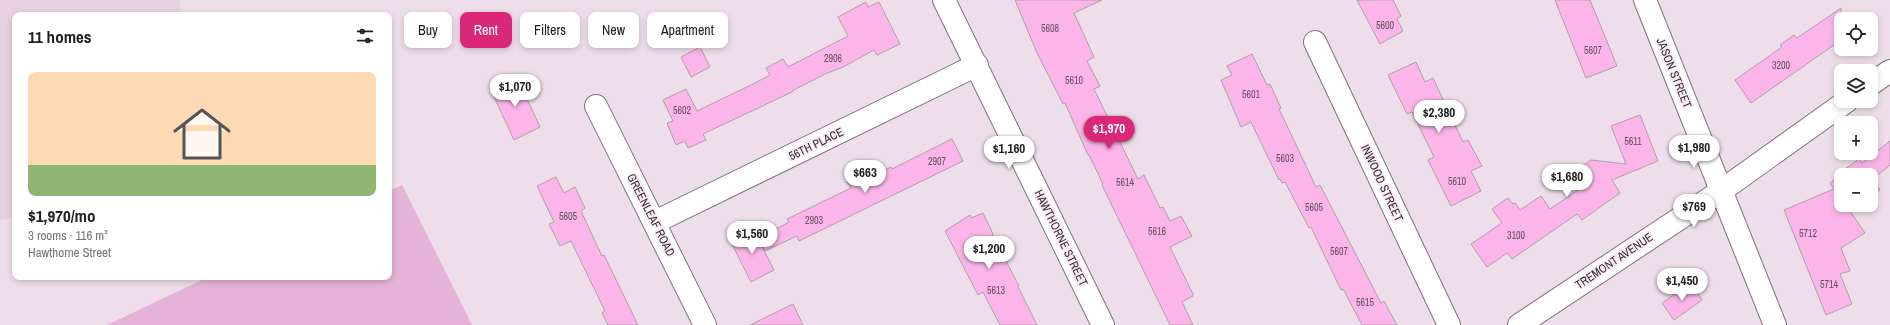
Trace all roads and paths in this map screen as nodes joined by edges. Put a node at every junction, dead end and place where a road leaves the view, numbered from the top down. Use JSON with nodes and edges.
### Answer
{"nodes":[{"id":1,"x":944,"y":0,"type":"edge"},
{"id":2,"x":1645,"y":0,"type":"edge"},
{"id":3,"x":1315,"y":42,"type":"dead end"},
{"id":4,"x":977,"y":65,"type":"junction"},
{"id":5,"x":1890,"y":71,"type":"edge"},
{"id":6,"x":1878,"y":79,"type":"edge"},
{"id":7,"x":596,"y":106,"type":"dead end"},
{"id":8,"x":1837,"y":108,"type":"edge"},
{"id":9,"x":1721,"y":191,"type":"junction"},
{"id":10,"x":655,"y":222,"type":"junction"},
{"id":11,"x":705,"y":325,"type":"edge"},
{"id":12,"x":1103,"y":325,"type":"edge"},
{"id":13,"x":1449,"y":325,"type":"edge"},
{"id":14,"x":1519,"y":325,"type":"edge"},
{"id":15,"x":1775,"y":325,"type":"edge"}],
"edges":[{"from":1,"to":4,"type":"street","name":"HAWTHORNE STREET"},
{"from":2,"to":9,"type":"street","name":"JASON STREET"},
{"from":3,"to":13,"type":"street","name":"INWOOD STREET"},
{"from":4,"to":10,"type":"street","name":"56TH PLACE"},
{"from":4,"to":12,"type":"street","name":"HAWTHORNE STREET"},
{"from":5,"to":6,"type":"street"},
{"from":7,"to":10,"type":"street","name":"GREENLEAF ROAD"},
{"from":8,"to":9,"type":"street","name":"TREMONT AVENUE"},
{"from":9,"to":14,"type":"street","name":"TREMONT AVENUE"},
{"from":9,"to":15,"type":"street","name":"JASON STREET"},
{"from":10,"to":11,"type":"street","name":"GREENLEAF ROAD"}]}
